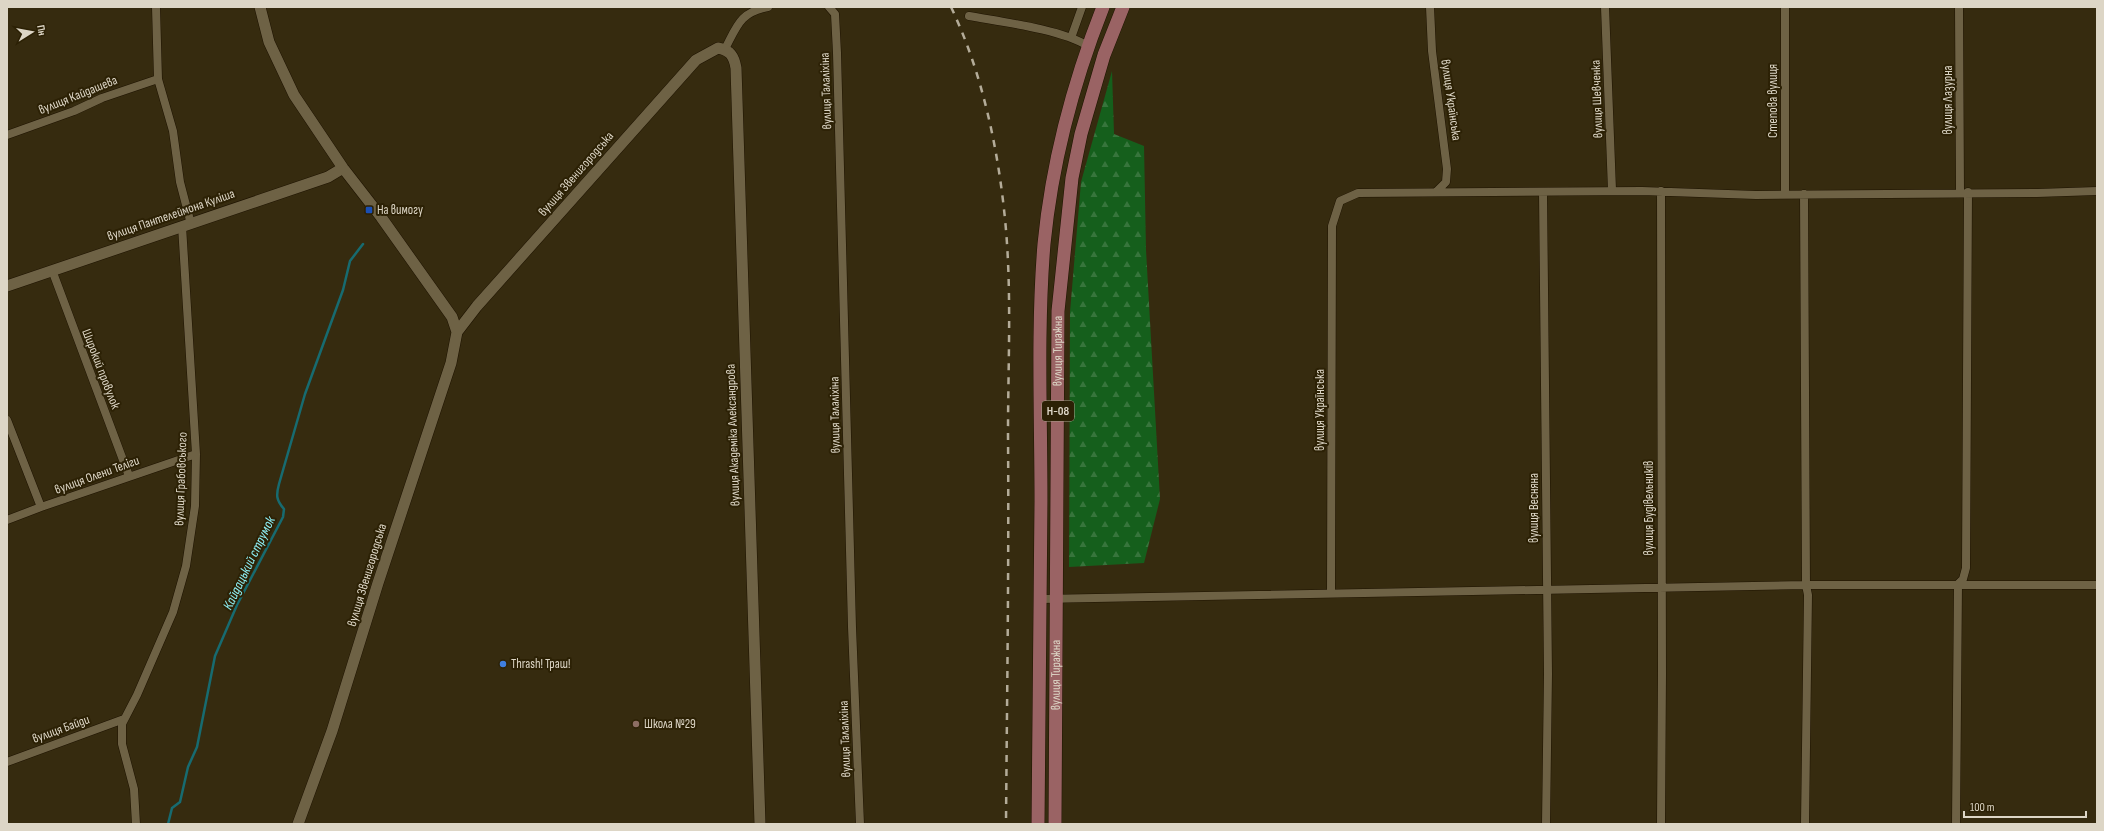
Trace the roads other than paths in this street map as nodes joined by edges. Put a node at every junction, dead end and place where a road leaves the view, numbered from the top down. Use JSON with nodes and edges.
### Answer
{"nodes":[{"id":1,"x":156,"y":7,"type":"edge"},
{"id":2,"x":260,"y":7,"type":"edge"},
{"id":3,"x":768,"y":7,"type":"edge"},
{"id":4,"x":830,"y":7,"type":"edge"},
{"id":5,"x":1082,"y":7,"type":"edge"},
{"id":6,"x":1103,"y":7,"type":"edge"},
{"id":7,"x":1123,"y":7,"type":"edge"},
{"id":8,"x":1430,"y":7,"type":"edge"},
{"id":9,"x":1605,"y":7,"type":"edge"},
{"id":10,"x":1785,"y":7,"type":"edge"},
{"id":11,"x":1960,"y":7,"type":"edge"},
{"id":12,"x":969,"y":16,"type":"dead end"},
{"id":13,"x":1071,"y":38,"type":"junction"},
{"id":14,"x":1088,"y":46,"type":"junction"},
{"id":15,"x":725,"y":49,"type":"junction"},
{"id":16,"x":1104,"y":55,"type":"junction"},
{"id":17,"x":158,"y":79,"type":"junction"},
{"id":18,"x":7,"y":134,"type":"edge"},
{"id":19,"x":343,"y":168,"type":"junction"},
{"id":20,"x":1612,"y":190,"type":"junction"},
{"id":21,"x":1661,"y":191,"type":"junction"},
{"id":22,"x":2097,"y":191,"type":"edge"},
{"id":23,"x":1436,"y":192,"type":"junction"},
{"id":24,"x":1543,"y":192,"type":"junction"},
{"id":25,"x":1964,"y":192,"type":"junction"},
{"id":26,"x":1785,"y":194,"type":"junction"},
{"id":27,"x":1804,"y":194,"type":"junction"},
{"id":28,"x":187,"y":225,"type":"junction"},
{"id":29,"x":52,"y":270,"type":"junction"},
{"id":30,"x":7,"y":286,"type":"edge"},
{"id":31,"x":457,"y":332,"type":"junction"},
{"id":32,"x":7,"y":420,"type":"edge"},
{"id":33,"x":196,"y":454,"type":"junction"},
{"id":34,"x":129,"y":476,"type":"junction"},
{"id":35,"x":41,"y":507,"type":"junction"},
{"id":36,"x":7,"y":520,"type":"edge"},
{"id":37,"x":1958,"y":584,"type":"junction"},
{"id":38,"x":1806,"y":585,"type":"junction"},
{"id":39,"x":2097,"y":585,"type":"edge"},
{"id":40,"x":1661,"y":588,"type":"junction"},
{"id":41,"x":1546,"y":590,"type":"junction"},
{"id":42,"x":1331,"y":593,"type":"junction"},
{"id":43,"x":1058,"y":598,"type":"junction"},
{"id":44,"x":1041,"y":599,"type":"junction"},
{"id":45,"x":124,"y":719,"type":"junction"},
{"id":46,"x":7,"y":762,"type":"edge"},
{"id":47,"x":136,"y":824,"type":"edge"},
{"id":48,"x":298,"y":824,"type":"edge"},
{"id":49,"x":760,"y":824,"type":"edge"},
{"id":50,"x":860,"y":824,"type":"edge"},
{"id":51,"x":1038,"y":824,"type":"edge"},
{"id":52,"x":1056,"y":824,"type":"edge"},
{"id":53,"x":1546,"y":824,"type":"edge"},
{"id":54,"x":1660,"y":824,"type":"edge"},
{"id":55,"x":1805,"y":824,"type":"edge"},
{"id":56,"x":1956,"y":824,"type":"edge"}],
"edges":[{"from":1,"to":17,"type":"street","name":"вулиця Грабовського"},
{"from":2,"to":19,"type":"street"},
{"from":3,"to":15,"type":"street"},
{"from":4,"to":50,"type":"street","name":"вулиця Талаліхіна"},
{"from":5,"to":13,"type":"street"},
{"from":6,"to":14,"type":"main road","name":"вулиця Тиражна","number":"Н-08"},
{"from":7,"to":16,"type":"main road","name":"вулиця Тиражна","number":"Н-08"},
{"from":8,"to":23,"type":"street","name":"вулиця Українська"},
{"from":9,"to":20,"type":"street","name":"вулиця Шевченка"},
{"from":10,"to":26,"type":"street","name":"Степова вулиця"},
{"from":11,"to":25,"type":"street","name":"вулиця Лазурна"},
{"from":12,"to":13,"type":"street"},
{"from":13,"to":14,"type":"street"},
{"from":14,"to":16,"type":"main road"},
{"from":14,"to":44,"type":"main road","name":"вулиця Тиражна","number":"Н-08"},
{"from":15,"to":31,"type":"street","name":"вулиця Звенигородська"},
{"from":15,"to":49,"type":"street","name":"вулиця Академіка Александрова"},
{"from":16,"to":43,"type":"main road","name":"вулиця Тиражна","number":"Н-08"},
{"from":17,"to":18,"type":"street","name":"вулиця Кайдашева"},
{"from":17,"to":28,"type":"street","name":"вулиця Грабовського"},
{"from":19,"to":28,"type":"street","name":"вулиця Пантелеймона Куліша"},
{"from":19,"to":31,"type":"street"},
{"from":20,"to":21,"type":"street","name":"вулиця Українська"},
{"from":20,"to":24,"type":"street","name":"вулиця Українська"},
{"from":21,"to":26,"type":"street","name":"вулиця Українська"},
{"from":21,"to":40,"type":"street","name":"вулиця Будівельників"},
{"from":22,"to":25,"type":"street","name":"вулиця Українська"},
{"from":23,"to":24,"type":"street","name":"вулиця Українська"},
{"from":23,"to":42,"type":"street","name":"вулиця Українська"},
{"from":24,"to":41,"type":"street","name":"вулиця Весняна"},
{"from":25,"to":27,"type":"street","name":"вулиця Українська"},
{"from":25,"to":37,"type":"street","name":"вулиця Лазурна"},
{"from":26,"to":27,"type":"street","name":"вулиця Українська"},
{"from":27,"to":38,"type":"street"},
{"from":28,"to":29,"type":"street","name":"вулиця Пантелеймона Куліша"},
{"from":28,"to":33,"type":"street","name":"вулиця Грабовського"},
{"from":29,"to":30,"type":"street","name":"вулиця Пантелеймона Куліша"},
{"from":29,"to":34,"type":"street","name":"Широкий провулок"},
{"from":31,"to":48,"type":"street","name":"вулиця Звенигородська"},
{"from":32,"to":35,"type":"street"},
{"from":33,"to":34,"type":"street","name":"вулиця Олени Теліги"},
{"from":33,"to":45,"type":"street","name":"вулиця Грабовського"},
{"from":34,"to":35,"type":"street","name":"вулиця Олени Теліги"},
{"from":35,"to":36,"type":"street","name":"вулиця Олени Теліги"},
{"from":37,"to":38,"type":"street"},
{"from":37,"to":39,"type":"street"},
{"from":37,"to":56,"type":"street"},
{"from":38,"to":40,"type":"street"},
{"from":38,"to":55,"type":"street"},
{"from":40,"to":41,"type":"street"},
{"from":40,"to":54,"type":"street","name":"вулиця Будівельників"},
{"from":41,"to":42,"type":"street"},
{"from":41,"to":53,"type":"street","name":"вулиця Весняна"},
{"from":42,"to":43,"type":"street"},
{"from":43,"to":44,"type":"street"},
{"from":43,"to":52,"type":"main road","name":"вулиця Тиражна","number":"Н-08"},
{"from":44,"to":51,"type":"main road","name":"вулиця Тиражна","number":"Н-08"},
{"from":45,"to":46,"type":"street","name":"вулиця Байди"},
{"from":45,"to":47,"type":"street"}]}
